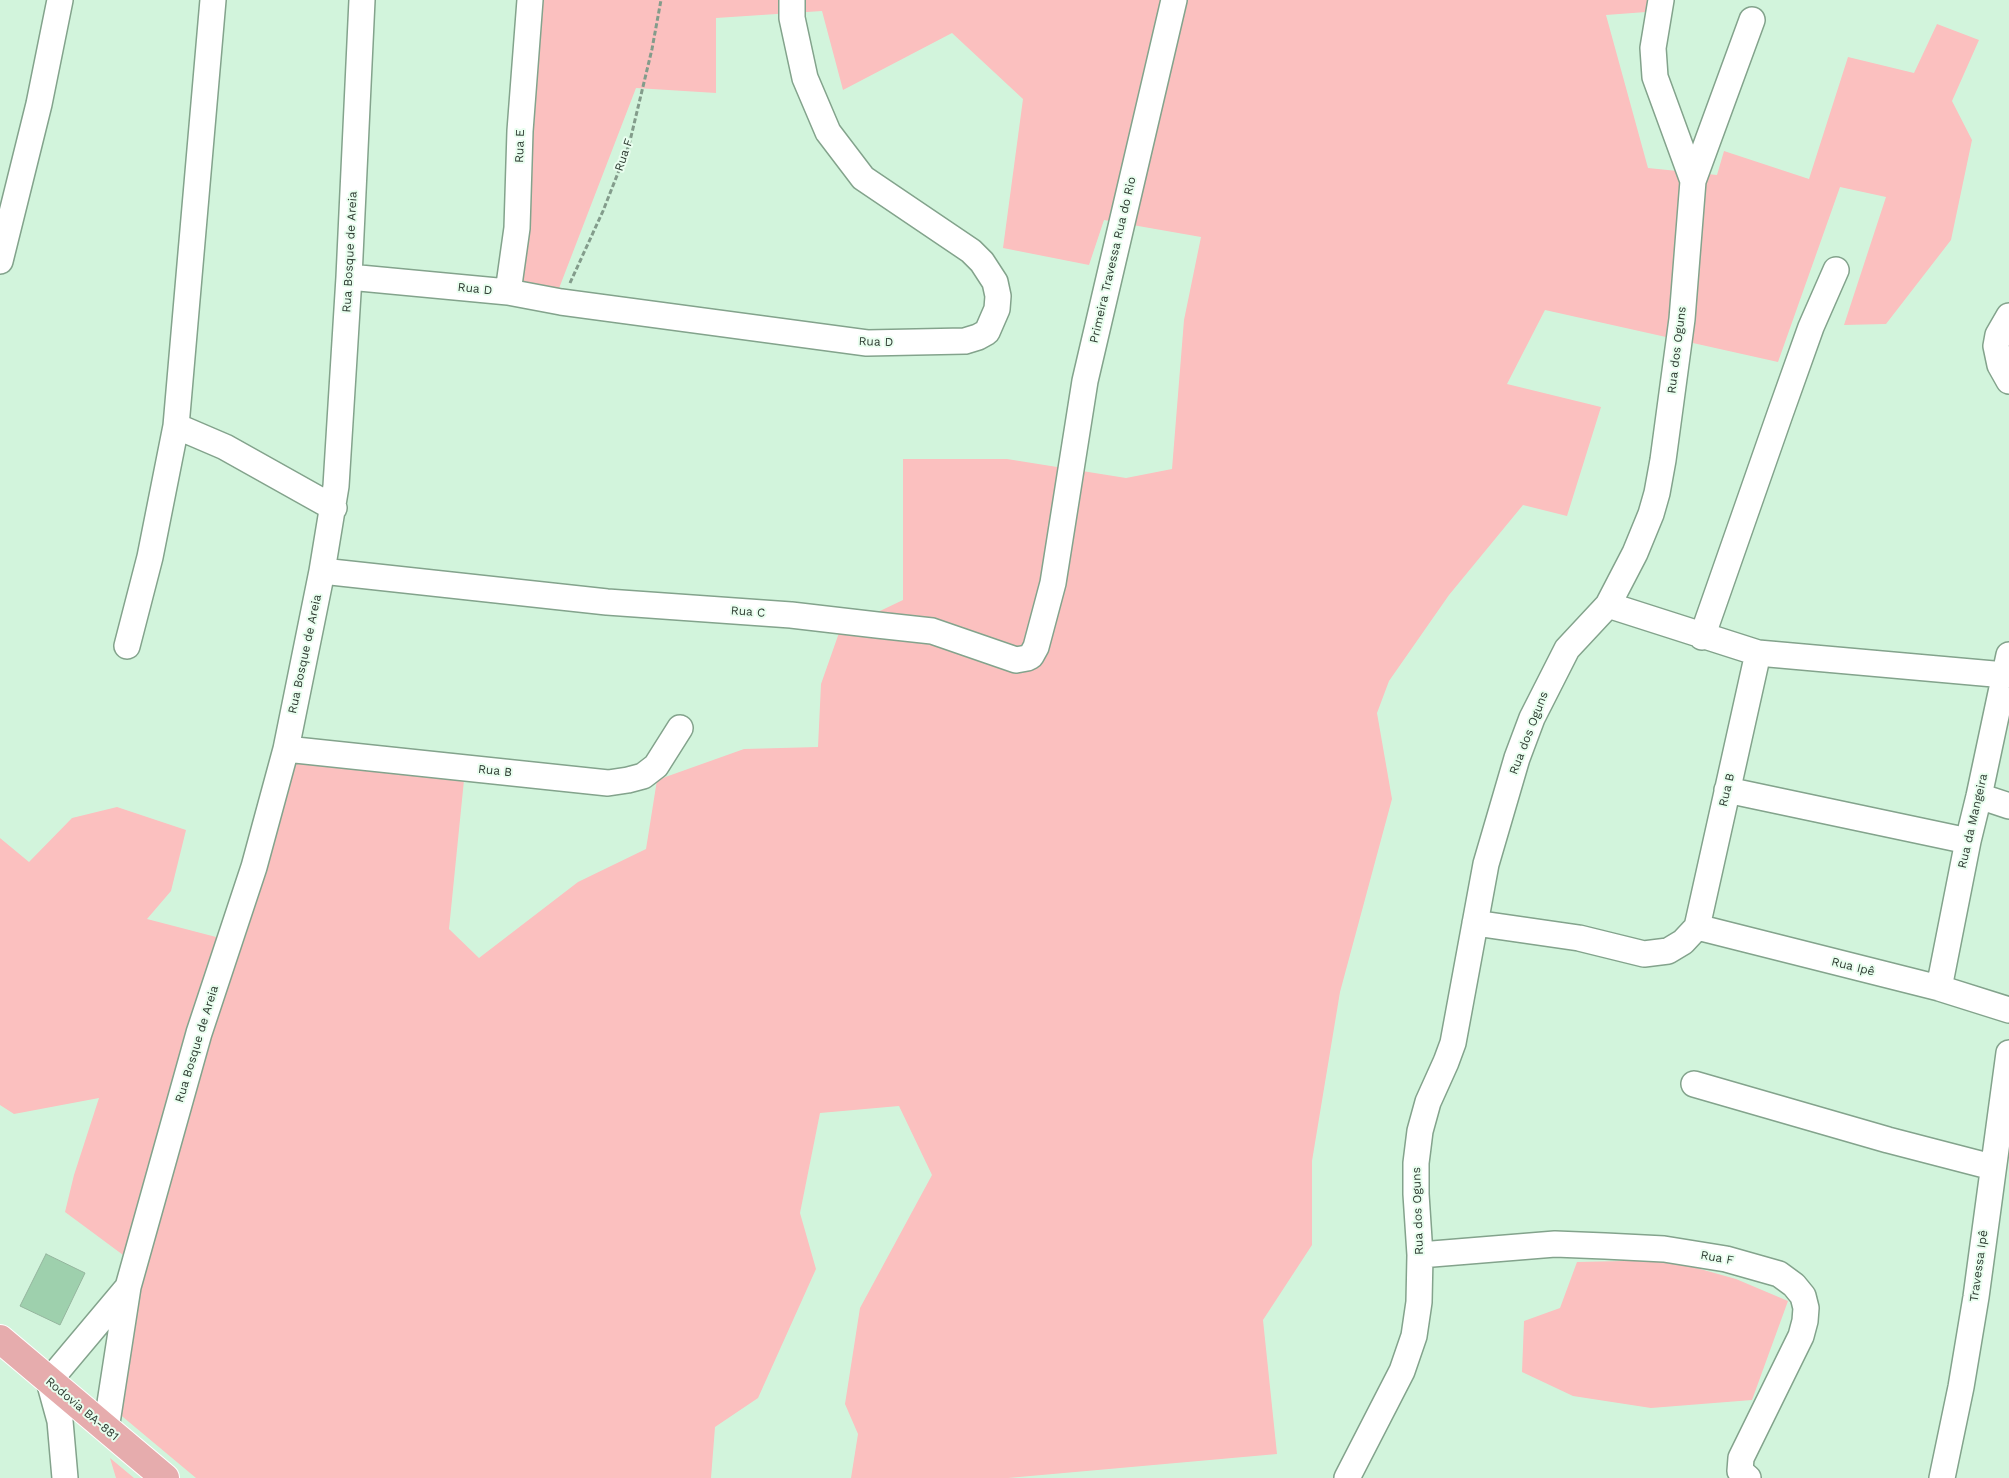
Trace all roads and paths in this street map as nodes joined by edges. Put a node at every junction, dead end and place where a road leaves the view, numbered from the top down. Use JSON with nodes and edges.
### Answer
{"nodes":[{"id":1,"x":60,"y":0,"type":"edge"},
{"id":2,"x":213,"y":0,"type":"edge"},
{"id":3,"x":362,"y":0,"type":"edge"},
{"id":4,"x":530,"y":0,"type":"edge"},
{"id":5,"x":661,"y":0,"type":"edge"},
{"id":6,"x":792,"y":0,"type":"edge"},
{"id":7,"x":1174,"y":0,"type":"edge"},
{"id":8,"x":1661,"y":0,"type":"edge"},
{"id":9,"x":1752,"y":20,"type":"dead end"},
{"id":10,"x":1693,"y":181,"type":"junction"},
{"id":11,"x":0,"y":261,"type":"edge"},
{"id":12,"x":1836,"y":270,"type":"dead end"},
{"id":13,"x":349,"y":277,"type":"junction"},
{"id":14,"x":508,"y":292,"type":"junction"},
{"id":15,"x":562,"y":302,"type":"junction"},
{"id":16,"x":2009,"y":316,"type":"edge"},
{"id":17,"x":2009,"y":380,"type":"edge"},
{"id":18,"x":176,"y":426,"type":"junction"},
{"id":19,"x":334,"y":508,"type":"junction"},
{"id":20,"x":1061,"y":521,"type":"joint"},
{"id":21,"x":322,"y":571,"type":"junction"},
{"id":22,"x":1608,"y":605,"type":"junction"},
{"id":23,"x":1702,"y":637,"type":"junction"},
{"id":24,"x":127,"y":646,"type":"dead end"},
{"id":25,"x":1758,"y":653,"type":"junction"},
{"id":26,"x":2007,"y":665,"type":"edge"},
{"id":27,"x":680,"y":728,"type":"dead end"},
{"id":28,"x":286,"y":749,"type":"junction"},
{"id":29,"x":1727,"y":790,"type":"junction"},
{"id":30,"x":1980,"y":796,"type":"junction"},
{"id":31,"x":2009,"y":806,"type":"edge"},
{"id":32,"x":1968,"y":841,"type":"junction"},
{"id":33,"x":1475,"y":923,"type":"junction"},
{"id":34,"x":1697,"y":927,"type":"junction"},
{"id":35,"x":1939,"y":988,"type":"junction"},
{"id":36,"x":2009,"y":1010,"type":"edge"},
{"id":37,"x":2009,"y":1052,"type":"edge"},
{"id":38,"x":1694,"y":1084,"type":"dead end"},
{"id":39,"x":1992,"y":1167,"type":"junction"},
{"id":40,"x":1420,"y":1254,"type":"junction"},
{"id":41,"x":128,"y":1287,"type":"junction"},
{"id":42,"x":0,"y":1338,"type":"edge"},
{"id":43,"x":49,"y":1381,"type":"junction"},
{"id":44,"x":106,"y":1428,"type":"junction"},
{"id":45,"x":65,"y":1478,"type":"edge"},
{"id":46,"x":165,"y":1478,"type":"edge"},
{"id":47,"x":1346,"y":1478,"type":"edge"},
{"id":48,"x":1748,"y":1478,"type":"edge"},
{"id":49,"x":1942,"y":1478,"type":"edge"}],
"edges":[{"from":1,"to":11,"type":"street"},
{"from":2,"to":18,"type":"street"},
{"from":3,"to":13,"type":"street","name":"Rua Bosque de Areia"},
{"from":4,"to":14,"type":"street","name":"Rua E"},
{"from":5,"to":15,"type":"path","name":"Rua F"},
{"from":6,"to":15,"type":"street","name":"Rua D"},
{"from":7,"to":20,"type":"street","name":"Primeira Travessa Rua do Rio"},
{"from":8,"to":10,"type":"street","name":"Rua dos Oguns"},
{"from":9,"to":10,"type":"street"},
{"from":10,"to":22,"type":"street","name":"Rua dos Oguns"},
{"from":12,"to":23,"type":"street"},
{"from":13,"to":14,"type":"street","name":"Rua D"},
{"from":13,"to":19,"type":"street","name":"Rua Bosque de Areia"},
{"from":14,"to":15,"type":"street","name":"Rua D"},
{"from":16,"to":17,"type":"street"},
{"from":18,"to":19,"type":"street"},
{"from":18,"to":24,"type":"street"},
{"from":19,"to":21,"type":"street","name":"Rua Bosque de Areia"},
{"from":20,"to":21,"type":"street","name":"Rua C"},
{"from":21,"to":28,"type":"street","name":"Rua Bosque de Areia"},
{"from":22,"to":23,"type":"street"},
{"from":22,"to":33,"type":"street","name":"Rua dos Oguns"},
{"from":23,"to":25,"type":"street"},
{"from":25,"to":26,"type":"street"},
{"from":25,"to":29,"type":"street","name":"Rua B"},
{"from":26,"to":30,"type":"street","name":"Rua da Mangeira"},
{"from":27,"to":28,"type":"street","name":"Rua B"},
{"from":28,"to":41,"type":"street","name":"Rua Bosque de Areia"},
{"from":29,"to":32,"type":"street"},
{"from":29,"to":34,"type":"street","name":"Rua B"},
{"from":30,"to":31,"type":"street"},
{"from":30,"to":32,"type":"street","name":"Rua da Mangeira"},
{"from":32,"to":35,"type":"street","name":"Rua da Mangeira"},
{"from":33,"to":34,"type":"street"},
{"from":33,"to":40,"type":"street","name":"Rua dos Oguns"},
{"from":34,"to":35,"type":"street","name":"Rua Ipê"},
{"from":35,"to":36,"type":"street","name":"Rua Ipê"},
{"from":37,"to":39,"type":"street","name":"Travessa Ipê"},
{"from":38,"to":39,"type":"street"},
{"from":39,"to":49,"type":"street","name":"Travessa Ipê"},
{"from":40,"to":47,"type":"street","name":"Rua dos Oguns"},
{"from":40,"to":48,"type":"street","name":"Rua F"},
{"from":41,"to":43,"type":"street","name":"Rua Bosque de Areia"},
{"from":41,"to":44,"type":"street","name":"Rua Bosque de Areia"},
{"from":42,"to":43,"type":"main road","name":"Rodovia BA-881"},
{"from":43,"to":44,"type":"main road","name":"Rodovia BA-881"},
{"from":43,"to":45,"type":"street"},
{"from":44,"to":46,"type":"main road","name":"Rodovia BA-881"}]}
